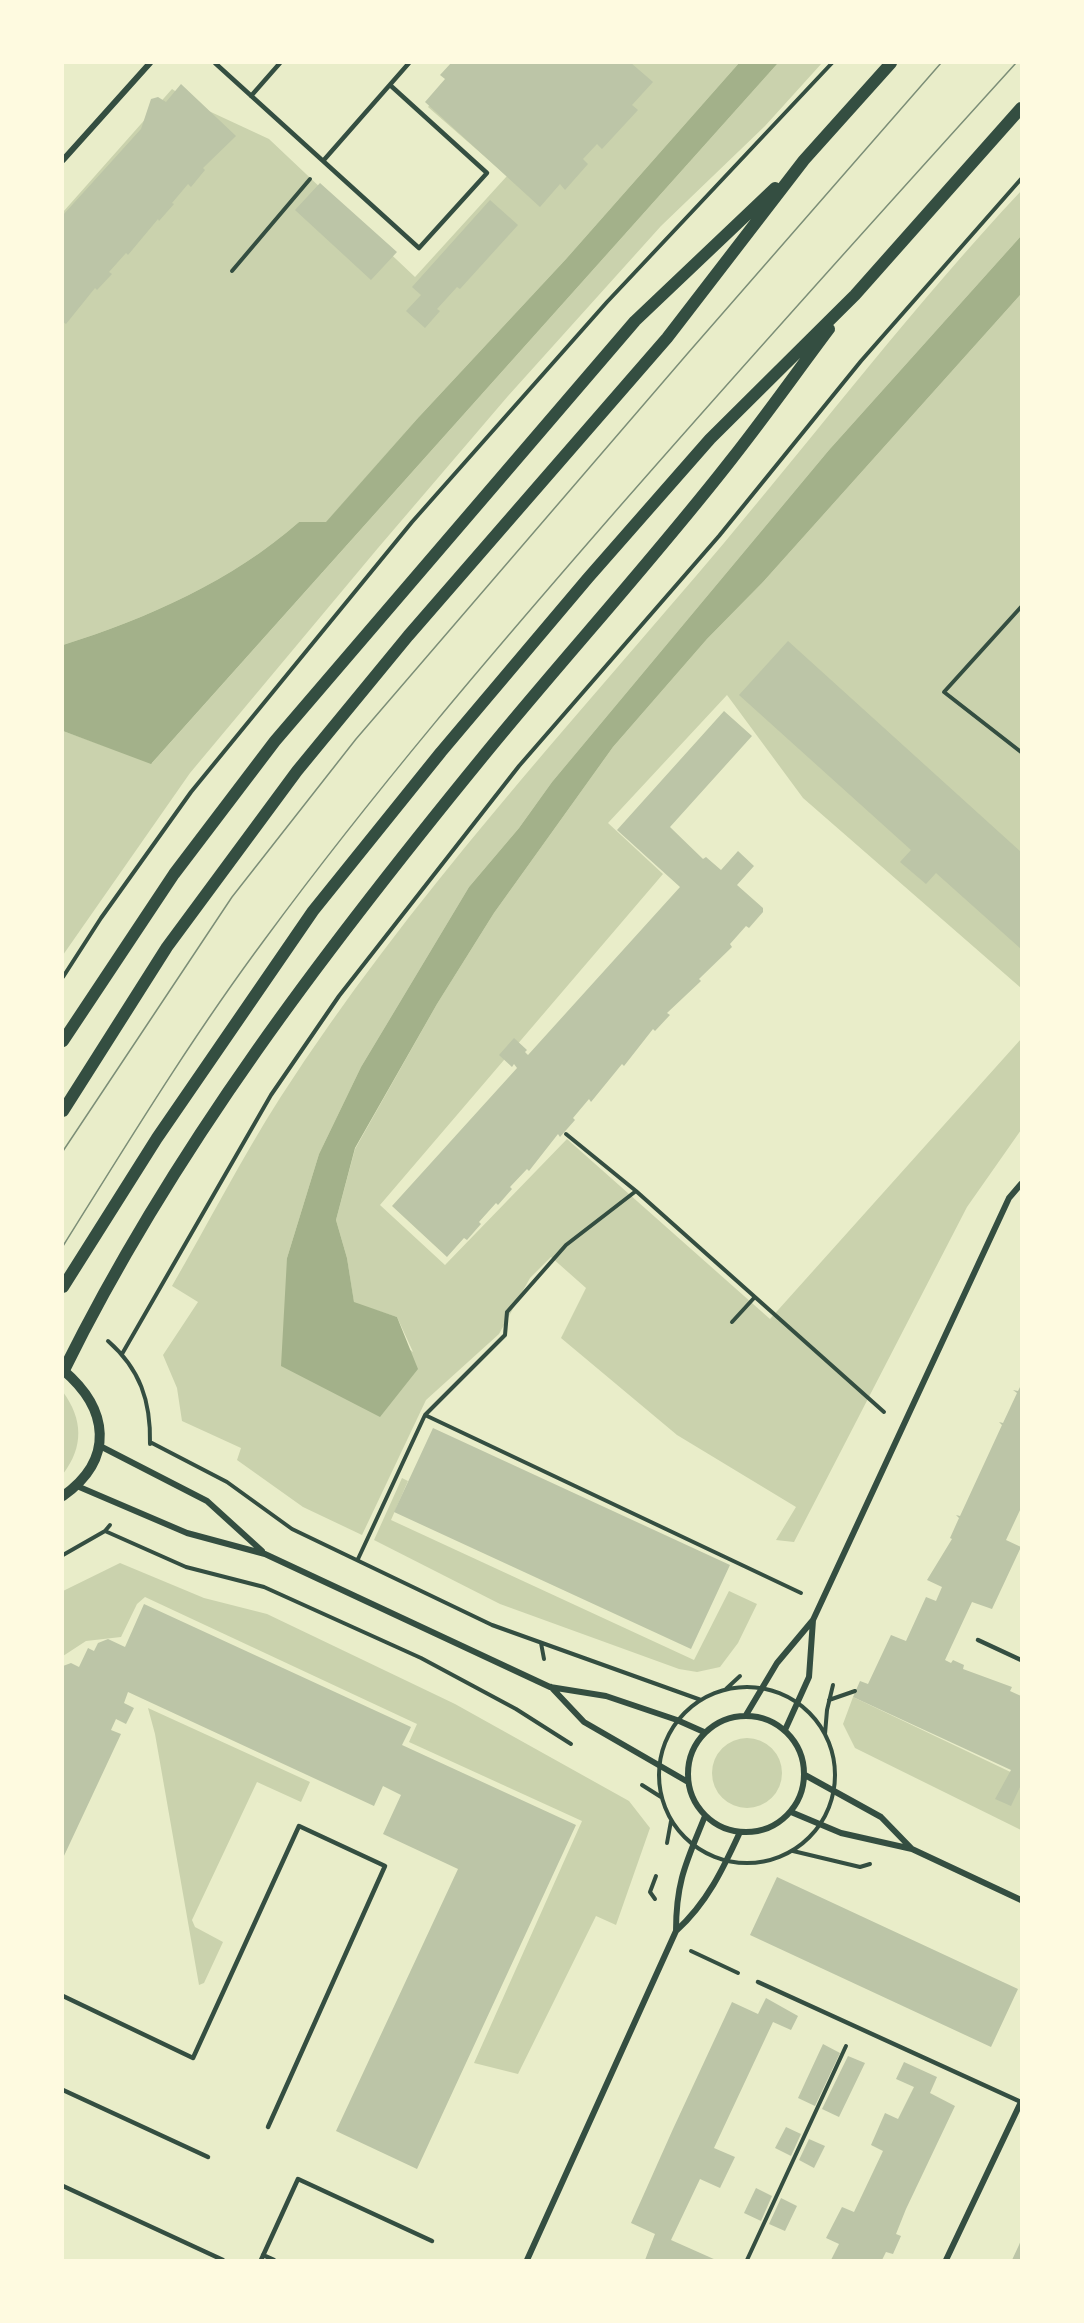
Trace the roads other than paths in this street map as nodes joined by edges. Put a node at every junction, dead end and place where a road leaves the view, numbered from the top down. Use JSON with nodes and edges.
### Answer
{"nodes":[{"id":1,"x":150,"y":63,"type":"edge"},
{"id":2,"x":215,"y":63,"type":"edge"},
{"id":3,"x":280,"y":63,"type":"edge"},
{"id":4,"x":410,"y":63,"type":"edge"},
{"id":5,"x":891,"y":63,"type":"edge"},
{"id":6,"x":390,"y":85,"type":"junction"},
{"id":7,"x":250,"y":96,"type":"junction"},
{"id":8,"x":1021,"y":108,"type":"edge"},
{"id":9,"x":63,"y":160,"type":"edge"},
{"id":10,"x":804,"y":160,"type":"junction"},
{"id":11,"x":323,"y":161,"type":"junction"},
{"id":12,"x":855,"y":295,"type":"junction"},
{"id":13,"x":63,"y":1041,"type":"edge"},
{"id":14,"x":63,"y":1111,"type":"edge"},
{"id":15,"x":1021,"y":1184,"type":"edge"},
{"id":16,"x":63,"y":1287,"type":"edge"},
{"id":17,"x":64,"y":1370,"type":"edge"},
{"id":18,"x":100,"y":1446,"type":"junction"},
{"id":19,"x":77,"y":1486,"type":"junction"},
{"id":20,"x":63,"y":1496,"type":"edge"},
{"id":21,"x":265,"y":1554,"type":"junction"},
{"id":22,"x":813,"y":1620,"type":"junction"},
{"id":23,"x":978,"y":1640,"type":"dead end"},
{"id":24,"x":1021,"y":1660,"type":"edge"},
{"id":25,"x":550,"y":1687,"type":"junction"},
{"id":26,"x":746,"y":1714,"type":"junction"},
{"id":27,"x":784,"y":1730,"type":"junction"},
{"id":28,"x":704,"y":1732,"type":"junction"},
{"id":29,"x":805,"y":1775,"type":"junction"},
{"id":30,"x":688,"y":1782,"type":"junction"},
{"id":31,"x":791,"y":1812,"type":"junction"},
{"id":32,"x":705,"y":1816,"type":"junction"},
{"id":33,"x":740,"y":1832,"type":"junction"},
{"id":34,"x":912,"y":1849,"type":"junction"},
{"id":35,"x":1021,"y":1900,"type":"edge"},
{"id":36,"x":676,"y":1931,"type":"junction"},
{"id":37,"x":758,"y":1982,"type":"road end"},
{"id":38,"x":63,"y":1996,"type":"edge"},
{"id":39,"x":63,"y":2090,"type":"edge"},
{"id":40,"x":1021,"y":2102,"type":"edge"},
{"id":41,"x":268,"y":2127,"type":"dead end"},
{"id":42,"x":208,"y":2157,"type":"dead end"},
{"id":43,"x":63,"y":2186,"type":"edge"},
{"id":44,"x":432,"y":2241,"type":"dead end"},
{"id":45,"x":262,"y":2258,"type":"edge"},
{"id":46,"x":223,"y":2260,"type":"edge"},
{"id":47,"x":274,"y":2260,"type":"edge"},
{"id":48,"x":527,"y":2260,"type":"edge"},
{"id":49,"x":946,"y":2260,"type":"edge"}],
"edges":[{"from":1,"to":9,"type":"street"},
{"from":2,"to":7,"type":"lane"},
{"from":3,"to":7,"type":"lane"},
{"from":4,"to":6,"type":"lane"},
{"from":5,"to":10,"type":"main road"},
{"from":6,"to":11,"type":"lane"},
{"from":6,"to":11,"type":"lane"},
{"from":7,"to":11,"type":"lane"},
{"from":8,"to":12,"type":"main road"},
{"from":10,"to":13,"type":"main road"},
{"from":10,"to":14,"type":"main road"},
{"from":12,"to":16,"type":"main road"},
{"from":12,"to":17,"type":"main road"},
{"from":15,"to":22,"type":"street"},
{"from":17,"to":18,"type":"street"},
{"from":18,"to":19,"type":"street"},
{"from":18,"to":21,"type":"street"},
{"from":19,"to":20,"type":"street"},
{"from":19,"to":21,"type":"street"},
{"from":21,"to":25,"type":"street"},
{"from":22,"to":26,"type":"street"},
{"from":22,"to":27,"type":"street"},
{"from":23,"to":24,"type":"lane"},
{"from":25,"to":28,"type":"street"},
{"from":25,"to":30,"type":"street"},
{"from":26,"to":27,"type":"street"},
{"from":26,"to":28,"type":"street"},
{"from":27,"to":29,"type":"street"},
{"from":28,"to":30,"type":"street"},
{"from":29,"to":31,"type":"street"},
{"from":29,"to":34,"type":"street"},
{"from":30,"to":32,"type":"street"},
{"from":31,"to":33,"type":"street"},
{"from":31,"to":34,"type":"street"},
{"from":32,"to":33,"type":"street"},
{"from":32,"to":36,"type":"street"},
{"from":33,"to":36,"type":"street"},
{"from":34,"to":35,"type":"street"},
{"from":36,"to":48,"type":"street"},
{"from":37,"to":40,"type":"lane"},
{"from":38,"to":41,"type":"lane"},
{"from":39,"to":42,"type":"lane"},
{"from":40,"to":49,"type":"street"},
{"from":43,"to":46,"type":"lane"},
{"from":44,"to":45,"type":"lane"},
{"from":45,"to":47,"type":"lane"}]}
